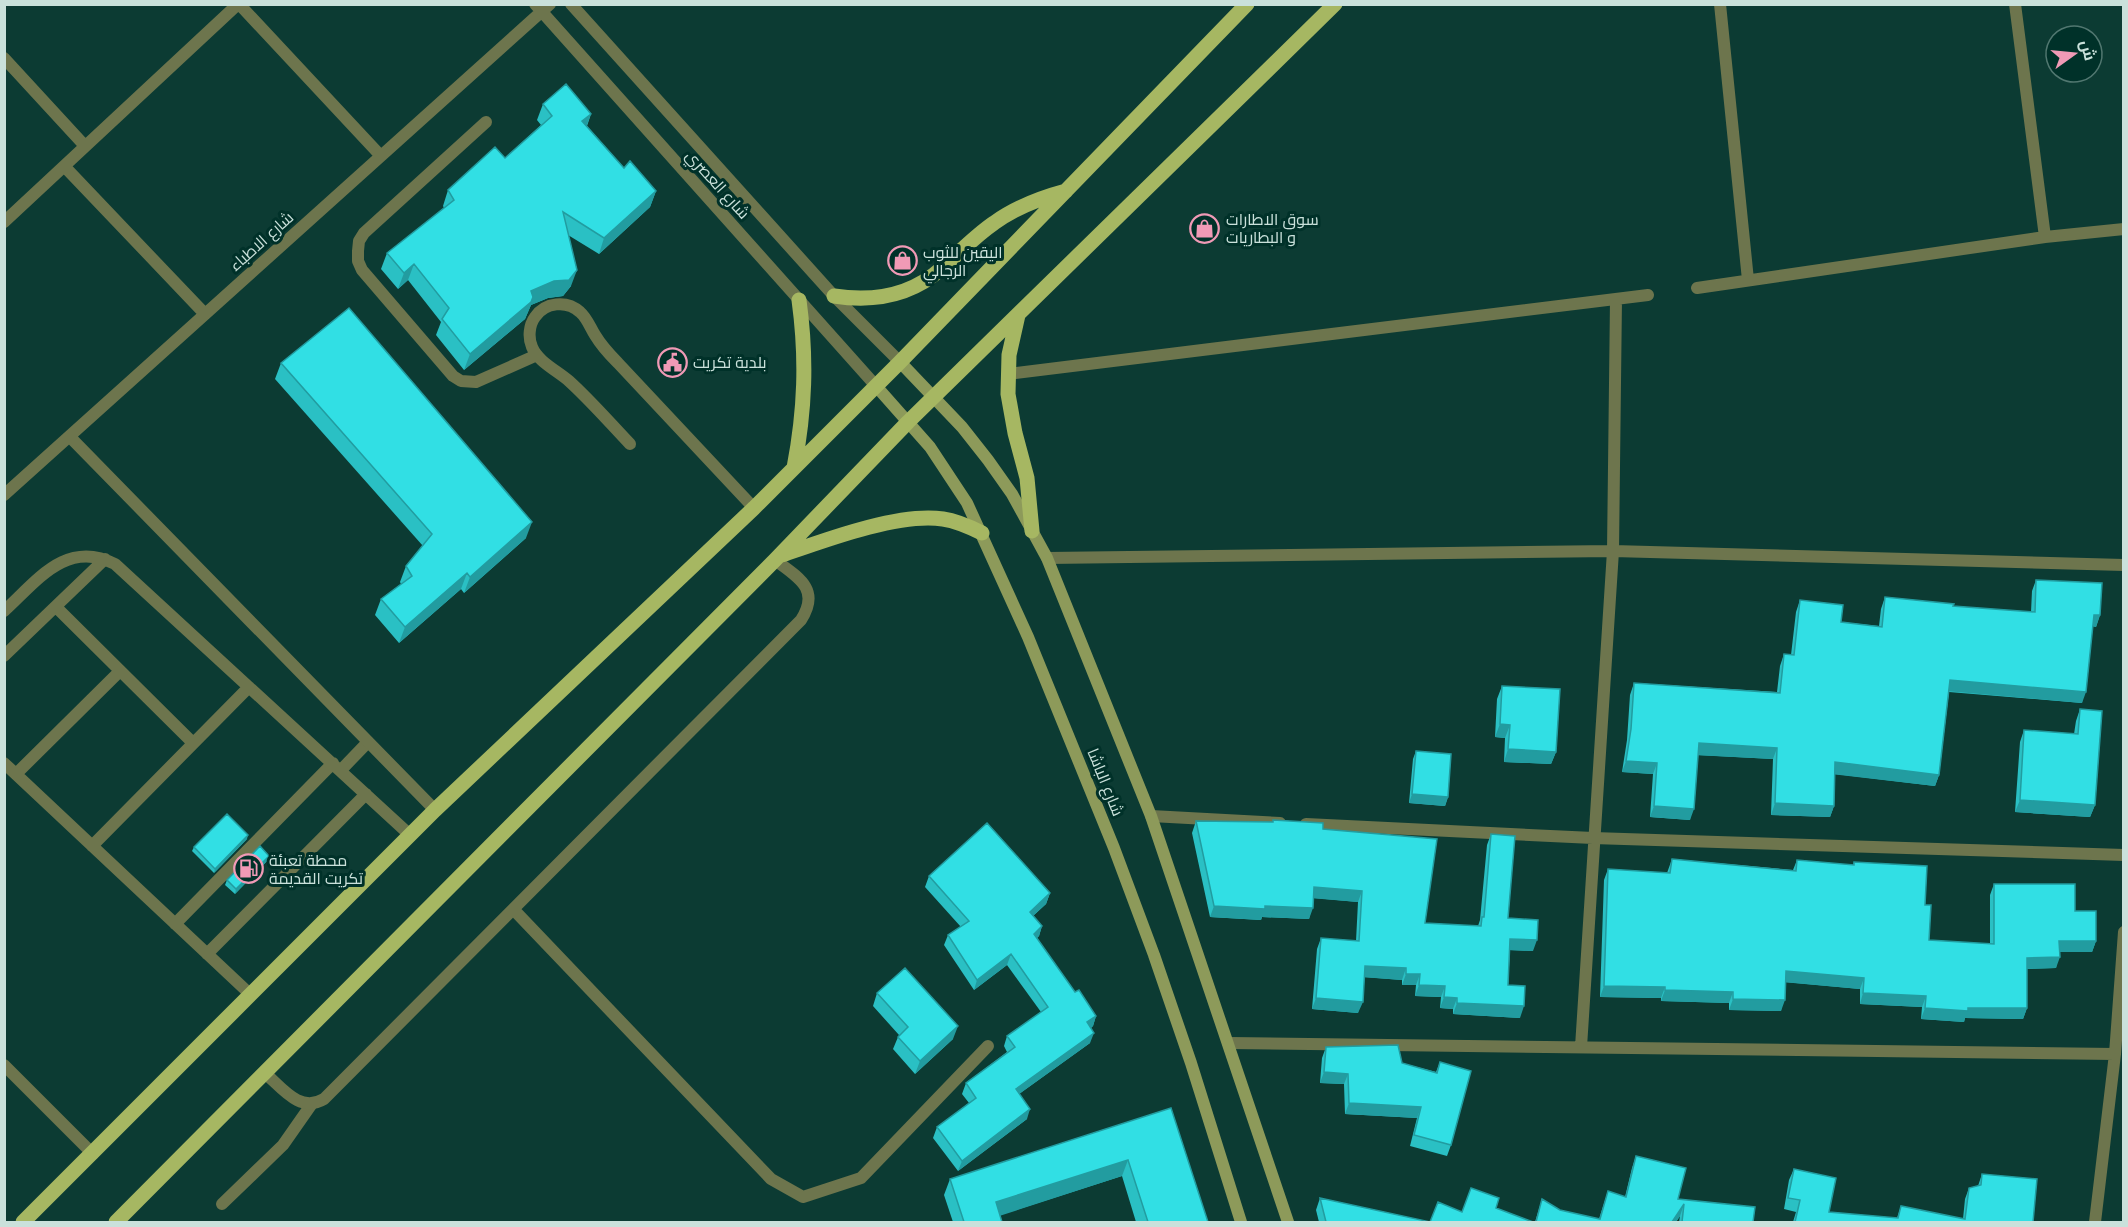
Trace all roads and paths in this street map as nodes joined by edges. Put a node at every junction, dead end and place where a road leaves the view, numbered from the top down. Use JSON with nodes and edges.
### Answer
{"nodes":[{"id":1,"x":239,"y":4,"type":"edge"},
{"id":2,"x":571,"y":4,"type":"edge"},
{"id":3,"x":1247,"y":4,"type":"edge"},
{"id":4,"x":1335,"y":4,"type":"edge"},
{"id":5,"x":1720,"y":4,"type":"edge"},
{"id":6,"x":2015,"y":4,"type":"edge"},
{"id":7,"x":542,"y":7,"type":"edge"},
{"id":8,"x":4,"y":58,"type":"edge"},
{"id":9,"x":486,"y":122,"type":"dead end"},
{"id":10,"x":85,"y":146,"type":"junction"},
{"id":11,"x":380,"y":155,"type":"junction"},
{"id":12,"x":64,"y":166,"type":"junction"},
{"id":13,"x":1066,"y":191,"type":"junction"},
{"id":14,"x":4,"y":222,"type":"edge"},
{"id":15,"x":2124,"y":229,"type":"edge"},
{"id":16,"x":2045,"y":237,"type":"junction"},
{"id":17,"x":1748,"y":280,"type":"junction"},
{"id":18,"x":1697,"y":288,"type":"dead end"},
{"id":19,"x":1648,"y":295,"type":"dead end"},
{"id":20,"x":834,"y":296,"type":"junction"},
{"id":21,"x":1616,"y":299,"type":"junction"},
{"id":22,"x":799,"y":300,"type":"junction"},
{"id":23,"x":205,"y":314,"type":"junction"},
{"id":24,"x":1019,"y":314,"type":"junction"},
{"id":25,"x":537,"y":355,"type":"junction"},
{"id":26,"x":900,"y":362,"type":"junction"},
{"id":27,"x":1008,"y":374,"type":"junction"},
{"id":28,"x":876,"y":386,"type":"junction"},
{"id":29,"x":933,"y":397,"type":"junction"},
{"id":30,"x":908,"y":422,"type":"junction"},
{"id":31,"x":70,"y":437,"type":"junction"},
{"id":32,"x":630,"y":444,"type":"dead end"},
{"id":33,"x":794,"y":468,"type":"junction"},
{"id":34,"x":4,"y":495,"type":"edge"},
{"id":35,"x":754,"y":508,"type":"junction"},
{"id":36,"x":1032,"y":531,"type":"junction"},
{"id":37,"x":982,"y":533,"type":"junction"},
{"id":38,"x":1613,"y":551,"type":"junction"},
{"id":39,"x":777,"y":558,"type":"junction"},
{"id":40,"x":1047,"y":558,"type":"junction"},
{"id":41,"x":105,"y":559,"type":"junction"},
{"id":42,"x":2124,"y":565,"type":"edge"},
{"id":43,"x":56,"y":607,"type":"junction"},
{"id":44,"x":4,"y":611,"type":"edge"},
{"id":45,"x":4,"y":656,"type":"edge"},
{"id":46,"x":120,"y":671,"type":"junction"},
{"id":47,"x":249,"y":687,"type":"junction"},
{"id":48,"x":368,"y":742,"type":"junction"},
{"id":49,"x":193,"y":743,"type":"junction"},
{"id":50,"x":4,"y":763,"type":"edge"},
{"id":51,"x":337,"y":767,"type":"junction"},
{"id":52,"x":16,"y":774,"type":"junction"},
{"id":53,"x":366,"y":794,"type":"junction"},
{"id":54,"x":435,"y":810,"type":"junction"},
{"id":55,"x":1151,"y":816,"type":"junction"},
{"id":56,"x":410,"y":835,"type":"junction"},
{"id":57,"x":1593,"y":838,"type":"junction"},
{"id":58,"x":92,"y":846,"type":"junction"},
{"id":59,"x":2124,"y":855,"type":"edge"},
{"id":60,"x":514,"y":910,"type":"junction"},
{"id":61,"x":175,"y":924,"type":"junction"},
{"id":62,"x":2124,"y":932,"type":"edge"},
{"id":63,"x":207,"y":954,"type":"junction"},
{"id":64,"x":251,"y":995,"type":"junction"},
{"id":65,"x":1229,"y":1043,"type":"junction"},
{"id":66,"x":987,"y":1046,"type":"dead end"},
{"id":67,"x":1581,"y":1047,"type":"junction"},
{"id":68,"x":2115,"y":1054,"type":"junction"},
{"id":69,"x":4,"y":1065,"type":"edge"},
{"id":70,"x":266,"y":1074,"type":"junction"},
{"id":71,"x":311,"y":1105,"type":"junction"},
{"id":72,"x":93,"y":1154,"type":"junction"},
{"id":73,"x":222,"y":1204,"type":"dead end"},
{"id":74,"x":23,"y":1222,"type":"edge"},
{"id":75,"x":116,"y":1222,"type":"edge"},
{"id":76,"x":1241,"y":1222,"type":"edge"},
{"id":77,"x":1288,"y":1222,"type":"edge"},
{"id":78,"x":2095,"y":1222,"type":"edge"}],
"edges":[{"from":1,"to":10,"type":"street"},
{"from":1,"to":11,"type":"street"},
{"from":2,"to":20,"type":"street","name":"شارع العصري"},
{"from":3,"to":13,"type":"main road"},
{"from":4,"to":24,"type":"main road"},
{"from":5,"to":17,"type":"street"},
{"from":6,"to":16,"type":"street"},
{"from":7,"to":11,"type":"street","name":"شارع الاطباء"},
{"from":7,"to":22,"type":"street","name":"شارع العصري"},
{"from":8,"to":10,"type":"street"},
{"from":9,"to":25,"type":"street"},
{"from":10,"to":12,"type":"street"},
{"from":11,"to":23,"type":"street","name":"شارع الاطباء"},
{"from":12,"to":14,"type":"street"},
{"from":12,"to":23,"type":"street"},
{"from":13,"to":20,"type":"main road"},
{"from":13,"to":26,"type":"main road"},
{"from":15,"to":16,"type":"street"},
{"from":16,"to":17,"type":"street"},
{"from":17,"to":18,"type":"street"},
{"from":19,"to":21,"type":"street"},
{"from":20,"to":26,"type":"street","name":"شارع العصري"},
{"from":21,"to":27,"type":"street"},
{"from":21,"to":38,"type":"street"},
{"from":22,"to":28,"type":"street","name":"شارع العصري"},
{"from":22,"to":33,"type":"main road"},
{"from":23,"to":31,"type":"street","name":"شارع الاطباء"},
{"from":24,"to":27,"type":"main road"},
{"from":24,"to":29,"type":"main road"},
{"from":25,"to":32,"type":"street"},
{"from":25,"to":35,"type":"street"},
{"from":26,"to":28,"type":"main road"},
{"from":26,"to":29,"type":"main road"},
{"from":27,"to":36,"type":"main road"},
{"from":28,"to":30,"type":"main road","name":"شارع الباشا"},
{"from":28,"to":33,"type":"main road"},
{"from":29,"to":30,"type":"main road"},
{"from":29,"to":36,"type":"main road"},
{"from":30,"to":37,"type":"main road","name":"شارع الباشا"},
{"from":30,"to":39,"type":"main road"},
{"from":31,"to":34,"type":"street","name":"شارع الاطباء"},
{"from":31,"to":48,"type":"street"},
{"from":33,"to":35,"type":"main road"},
{"from":35,"to":54,"type":"main road"},
{"from":36,"to":40,"type":"main road"},
{"from":37,"to":39,"type":"main road"},
{"from":37,"to":76,"type":"main road","name":"شارع الباشا"},
{"from":38,"to":40,"type":"street"},
{"from":38,"to":42,"type":"street"},
{"from":38,"to":57,"type":"street"},
{"from":39,"to":60,"type":"street"},
{"from":39,"to":70,"type":"main road"},
{"from":40,"to":55,"type":"main road"},
{"from":41,"to":43,"type":"street"},
{"from":41,"to":44,"type":"street"},
{"from":41,"to":47,"type":"street"},
{"from":43,"to":45,"type":"street"},
{"from":43,"to":46,"type":"street"},
{"from":46,"to":49,"type":"street"},
{"from":46,"to":52,"type":"street"},
{"from":47,"to":49,"type":"street"},
{"from":47,"to":51,"type":"street"},
{"from":48,"to":51,"type":"street"},
{"from":48,"to":54,"type":"street"},
{"from":49,"to":58,"type":"street"},
{"from":50,"to":52,"type":"street"},
{"from":51,"to":53,"type":"street"},
{"from":51,"to":61,"type":"street"},
{"from":52,"to":58,"type":"street"},
{"from":53,"to":56,"type":"street"},
{"from":53,"to":63,"type":"street"},
{"from":54,"to":56,"type":"main road"},
{"from":55,"to":57,"type":"street"},
{"from":55,"to":65,"type":"main road"},
{"from":56,"to":64,"type":"main road"},
{"from":57,"to":59,"type":"street"},
{"from":57,"to":67,"type":"street"},
{"from":58,"to":61,"type":"street"},
{"from":60,"to":66,"type":"street"},
{"from":60,"to":71,"type":"street"},
{"from":61,"to":63,"type":"street"},
{"from":62,"to":68,"type":"street"},
{"from":63,"to":64,"type":"street"},
{"from":64,"to":72,"type":"main road"},
{"from":65,"to":67,"type":"street"},
{"from":65,"to":77,"type":"main road"},
{"from":67,"to":68,"type":"street"},
{"from":68,"to":78,"type":"street"},
{"from":69,"to":72,"type":"street"},
{"from":70,"to":71,"type":"street"},
{"from":70,"to":75,"type":"main road"},
{"from":71,"to":73,"type":"street"},
{"from":72,"to":74,"type":"main road"}]}
